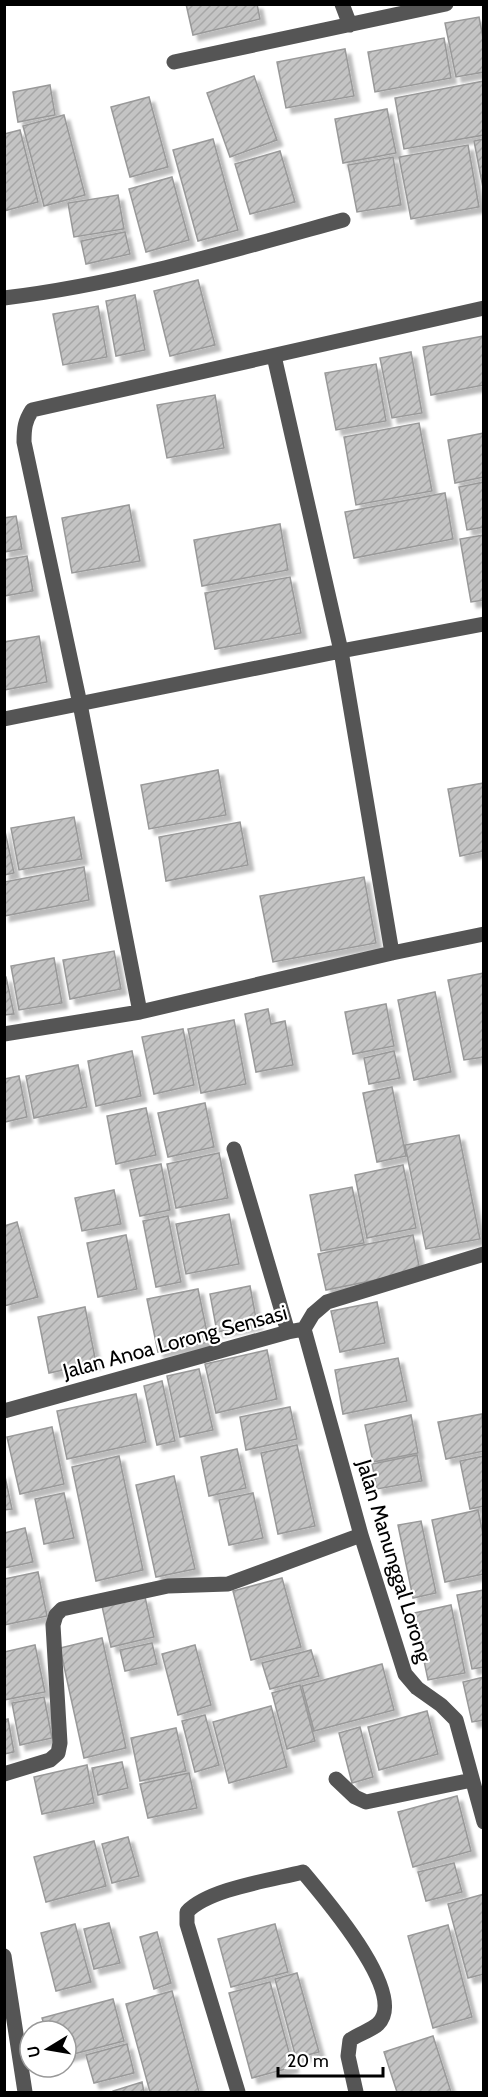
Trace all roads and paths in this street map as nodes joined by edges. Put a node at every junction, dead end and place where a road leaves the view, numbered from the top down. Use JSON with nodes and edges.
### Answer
{"nodes":[{"id":1,"x":342,"y":4,"type":"edge"},
{"id":2,"x":446,"y":4,"type":"edge"},
{"id":3,"x":350,"y":25,"type":"junction"},
{"id":4,"x":174,"y":62,"type":"dead end"},
{"id":5,"x":343,"y":220,"type":"dead end"},
{"id":6,"x":4,"y":298,"type":"edge"},
{"id":7,"x":483,"y":308,"type":"edge"},
{"id":8,"x":274,"y":356,"type":"junction"},
{"id":9,"x":483,"y":624,"type":"edge"},
{"id":10,"x":341,"y":651,"type":"junction"},
{"id":11,"x":80,"y":704,"type":"junction"},
{"id":12,"x":4,"y":719,"type":"edge"},
{"id":13,"x":483,"y":934,"type":"edge"},
{"id":14,"x":392,"y":953,"type":"junction"},
{"id":15,"x":140,"y":1012,"type":"junction"},
{"id":16,"x":4,"y":1034,"type":"edge"},
{"id":17,"x":234,"y":1149,"type":"dead end"},
{"id":18,"x":483,"y":1254,"type":"edge"},
{"id":19,"x":304,"y":1329,"type":"junction"},
{"id":20,"x":288,"y":1332,"type":"junction"},
{"id":21,"x":4,"y":1411,"type":"edge"},
{"id":22,"x":361,"y":1535,"type":"junction"},
{"id":23,"x":4,"y":1774,"type":"edge"},
{"id":24,"x":336,"y":1779,"type":"dead end"},
{"id":25,"x":472,"y":1780,"type":"junction"},
{"id":26,"x":482,"y":1812,"type":"edge"},
{"id":27,"x":4,"y":1956,"type":"edge"},
{"id":28,"x":25,"y":2092,"type":"edge"},
{"id":29,"x":238,"y":2092,"type":"edge"},
{"id":30,"x":356,"y":2092,"type":"edge"}],
"edges":[{"from":1,"to":3,"type":"street"},
{"from":2,"to":3,"type":"street"},
{"from":3,"to":4,"type":"street"},
{"from":5,"to":6,"type":"street"},
{"from":7,"to":8,"type":"street"},
{"from":8,"to":10,"type":"street"},
{"from":8,"to":11,"type":"street"},
{"from":9,"to":10,"type":"street"},
{"from":10,"to":11,"type":"street"},
{"from":10,"to":14,"type":"street"},
{"from":11,"to":12,"type":"street"},
{"from":11,"to":15,"type":"street"},
{"from":13,"to":14,"type":"street"},
{"from":14,"to":15,"type":"street"},
{"from":15,"to":16,"type":"street"},
{"from":17,"to":20,"type":"street"},
{"from":18,"to":19,"type":"street","name":"Jalan Anoa Lorong Sensasi"},
{"from":19,"to":20,"type":"street","name":"Jalan Anoa Lorong Sensasi"},
{"from":19,"to":22,"type":"street","name":"Jalan Manunggal Lorong"},
{"from":20,"to":21,"type":"street","name":"Jalan Anoa Lorong Sensasi"},
{"from":22,"to":23,"type":"street"},
{"from":22,"to":25,"type":"street","name":"Jalan Manunggal Lorong"},
{"from":24,"to":25,"type":"street"},
{"from":25,"to":26,"type":"street","name":"Jalan Manunggal Lorong"},
{"from":27,"to":28,"type":"street"},
{"from":29,"to":30,"type":"street"}]}
